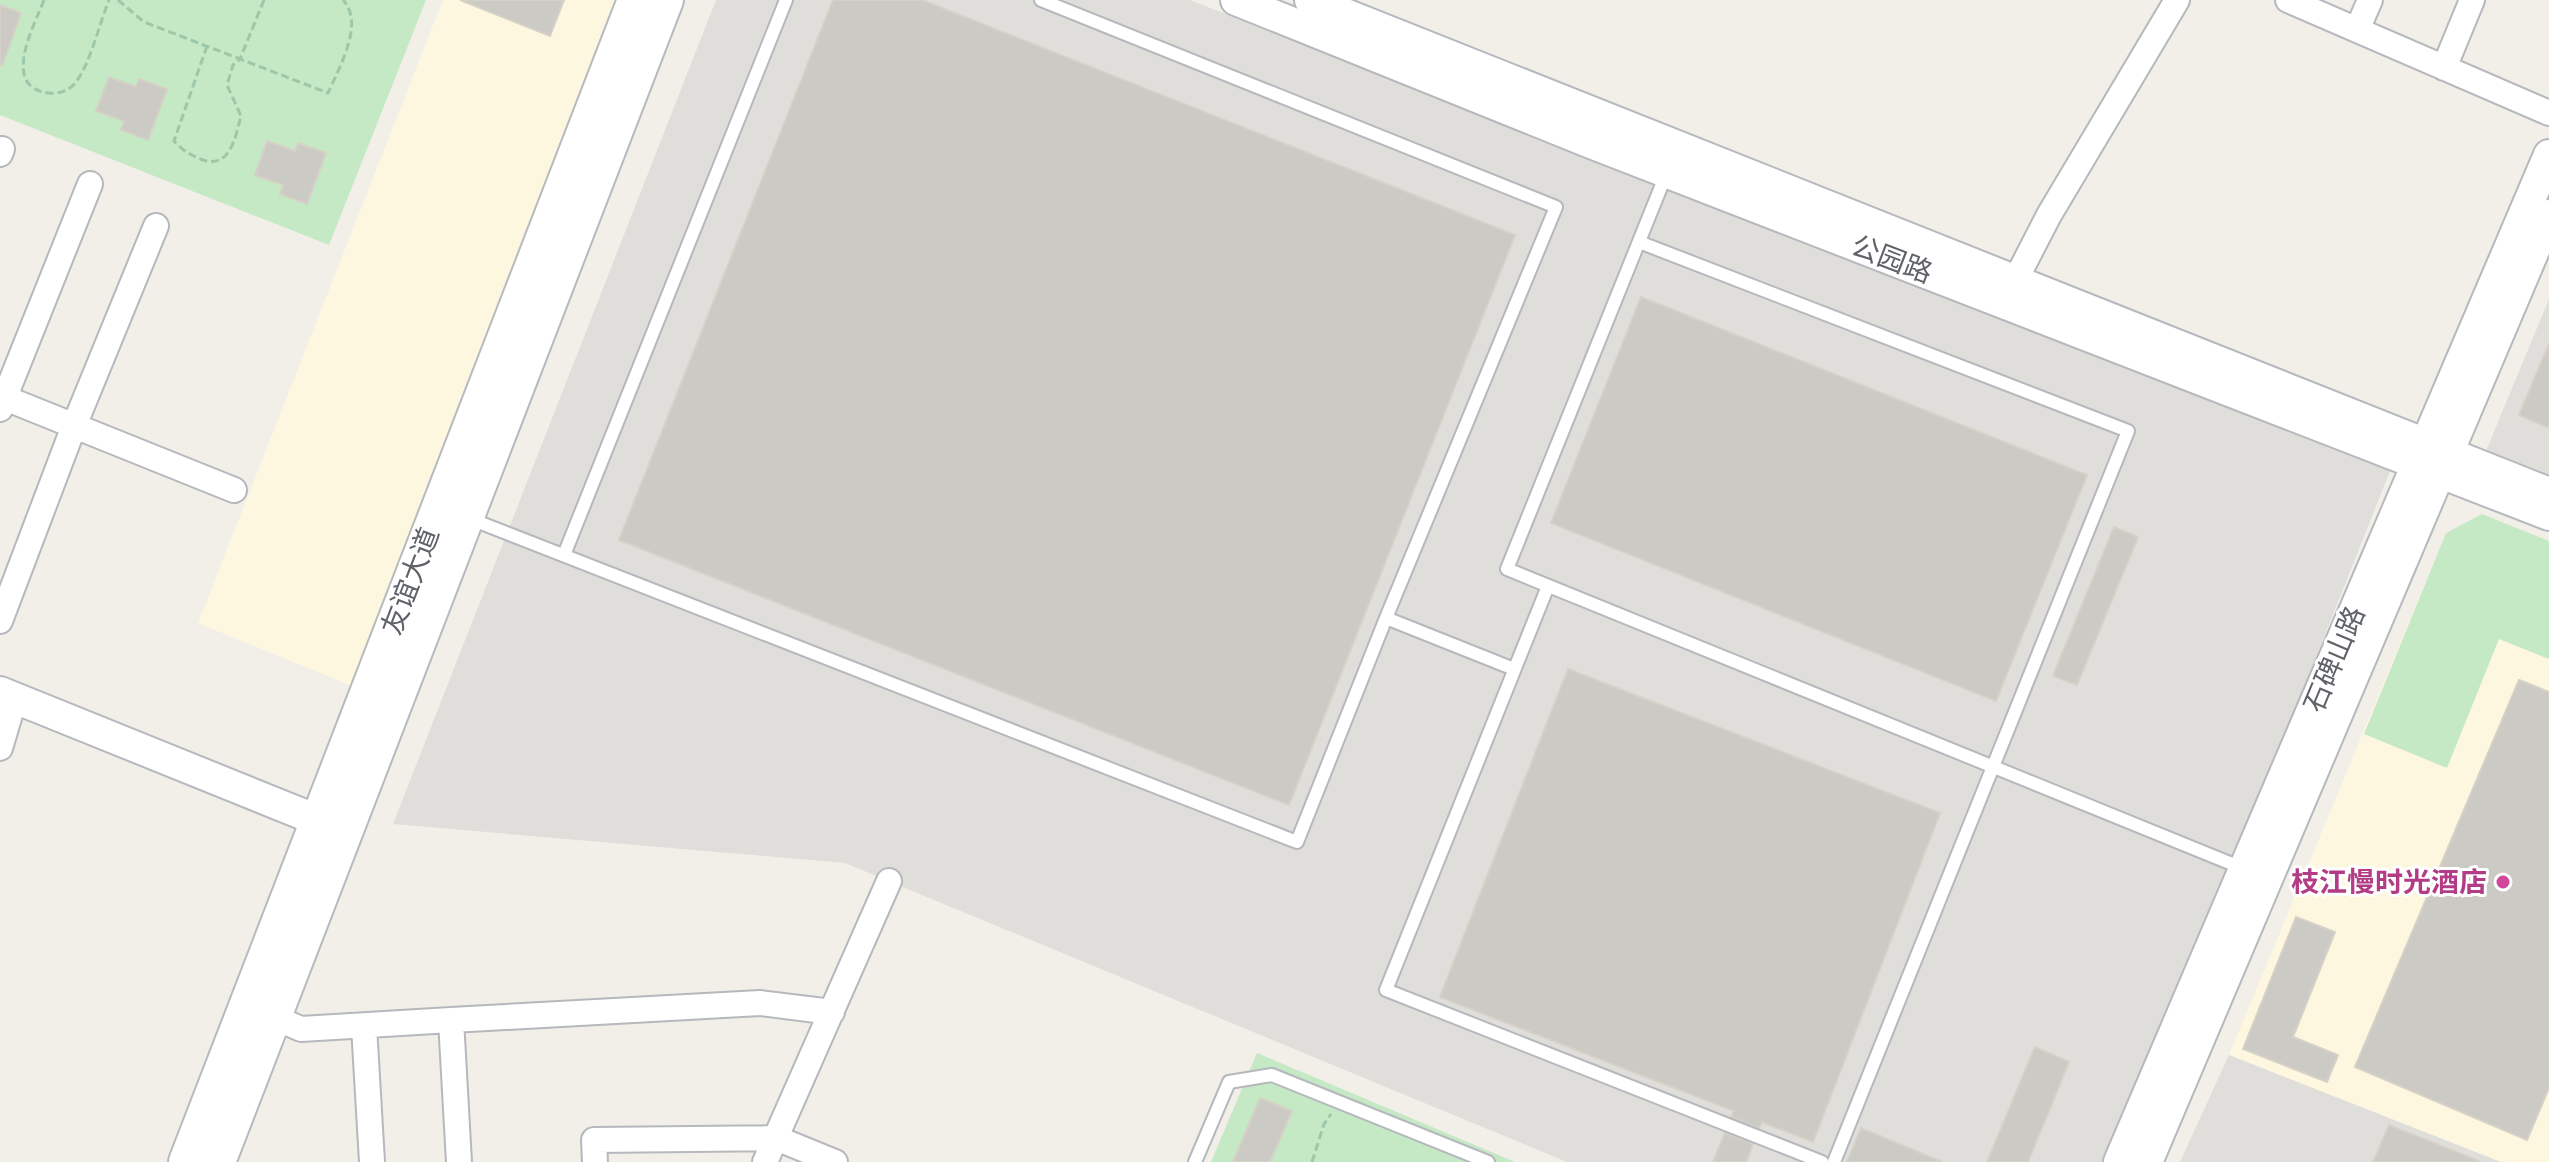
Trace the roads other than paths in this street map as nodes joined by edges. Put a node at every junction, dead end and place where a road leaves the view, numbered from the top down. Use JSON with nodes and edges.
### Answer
{"nodes":[{"id":1,"x":635,"y":0,"type":"edge"},
{"id":2,"x":666,"y":0,"type":"edge"},
{"id":3,"x":786,"y":0,"type":"edge"},
{"id":4,"x":1041,"y":0,"type":"edge"},
{"id":5,"x":1236,"y":0,"type":"edge"},
{"id":6,"x":1310,"y":0,"type":"edge"},
{"id":7,"x":2177,"y":0,"type":"edge"},
{"id":8,"x":2288,"y":0,"type":"edge"},
{"id":9,"x":2370,"y":0,"type":"edge"},
{"id":10,"x":2472,"y":0,"type":"edge"},
{"id":11,"x":2357,"y":30,"type":"junction"},
{"id":12,"x":2444,"y":68,"type":"junction"},
{"id":13,"x":2549,"y":113,"type":"edge"},
{"id":14,"x":2549,"y":155,"type":"edge"},
{"id":15,"x":1667,"y":172,"type":"junction"},
{"id":16,"x":90,"y":184,"type":"dead end"},
{"id":17,"x":2549,"y":215,"type":"edge"},
{"id":18,"x":156,"y":226,"type":"dead end"},
{"id":19,"x":1639,"y":242,"type":"junction"},
{"id":20,"x":2015,"y":281,"type":"junction"},
{"id":21,"x":1,"y":401,"type":"edge"},
{"id":22,"x":74,"y":426,"type":"junction"},
{"id":23,"x":2433,"y":459,"type":"junction"},
{"id":24,"x":234,"y":490,"type":"dead end"},
{"id":25,"x":2549,"y":493,"type":"edge"},
{"id":26,"x":2549,"y":515,"type":"edge"},
{"id":27,"x":466,"y":517,"type":"junction"},
{"id":28,"x":564,"y":555,"type":"junction"},
{"id":29,"x":1548,"y":586,"type":"junction"},
{"id":30,"x":1386,"y":618,"type":"junction"},
{"id":31,"x":0,"y":621,"type":"edge"},
{"id":32,"x":1514,"y":669,"type":"junction"},
{"id":33,"x":8,"y":695,"type":"edge"},
{"id":34,"x":0,"y":748,"type":"edge"},
{"id":35,"x":1995,"y":767,"type":"junction"},
{"id":36,"x":317,"y":820,"type":"junction"},
{"id":37,"x":2256,"y":874,"type":"junction"},
{"id":38,"x":889,"y":881,"type":"dead end"},
{"id":39,"x":832,"y":1012,"type":"junction"},
{"id":40,"x":273,"y":1017,"type":"junction"},
{"id":41,"x":451,"y":1020,"type":"junction"},
{"id":42,"x":364,"y":1026,"type":"junction"},
{"id":43,"x":776,"y":1138,"type":"junction"},
{"id":44,"x":186,"y":1162,"type":"edge"},
{"id":45,"x":218,"y":1162,"type":"edge"},
{"id":46,"x":372,"y":1162,"type":"edge"},
{"id":47,"x":459,"y":1162,"type":"edge"},
{"id":48,"x":595,"y":1162,"type":"edge"},
{"id":49,"x":765,"y":1162,"type":"edge"},
{"id":50,"x":835,"y":1162,"type":"edge"},
{"id":51,"x":1195,"y":1162,"type":"edge"},
{"id":52,"x":1488,"y":1162,"type":"edge"},
{"id":53,"x":1822,"y":1162,"type":"edge"},
{"id":54,"x":1834,"y":1162,"type":"edge"},
{"id":55,"x":2119,"y":1162,"type":"edge"},
{"id":56,"x":2147,"y":1162,"type":"edge"}],
"edges":[{"from":1,"to":36,"type":"main road","name":"友谊大道"},
{"from":2,"to":27,"type":"main road","name":"友谊大道"},
{"from":3,"to":28,"type":"lane"},
{"from":4,"to":30,"type":"lane"},
{"from":5,"to":15,"type":"street","name":"公园路"},
{"from":6,"to":20,"type":"street"},
{"from":7,"to":20,"type":"street"},
{"from":8,"to":11,"type":"street"},
{"from":9,"to":11,"type":"street"},
{"from":10,"to":12,"type":"street"},
{"from":11,"to":12,"type":"street"},
{"from":12,"to":13,"type":"street"},
{"from":14,"to":23,"type":"street","name":"石碑山路"},
{"from":15,"to":19,"type":"lane"},
{"from":15,"to":23,"type":"street","name":"公园路"},
{"from":16,"to":21,"type":"street"},
{"from":17,"to":23,"type":"street"},
{"from":18,"to":22,"type":"street"},
{"from":19,"to":29,"type":"lane"},
{"from":19,"to":35,"type":"lane"},
{"from":20,"to":23,"type":"street"},
{"from":21,"to":22,"type":"street"},
{"from":22,"to":24,"type":"street"},
{"from":22,"to":31,"type":"street"},
{"from":23,"to":25,"type":"street"},
{"from":23,"to":26,"type":"street","name":"公园路"},
{"from":23,"to":37,"type":"street","name":"石碑山路"},
{"from":27,"to":28,"type":"lane"},
{"from":27,"to":40,"type":"main road","name":"友谊大道"},
{"from":28,"to":30,"type":"lane"},
{"from":29,"to":32,"type":"lane"},
{"from":29,"to":35,"type":"lane"},
{"from":30,"to":32,"type":"lane"},
{"from":32,"to":53,"type":"lane"},
{"from":33,"to":34,"type":"street"},
{"from":33,"to":36,"type":"street"},
{"from":35,"to":37,"type":"lane"},
{"from":35,"to":54,"type":"lane"},
{"from":36,"to":44,"type":"main road","name":"友谊大道"},
{"from":37,"to":55,"type":"street","name":"石碑山路"},
{"from":37,"to":56,"type":"street"},
{"from":38,"to":39,"type":"street"},
{"from":39,"to":41,"type":"street"},
{"from":39,"to":43,"type":"street"},
{"from":40,"to":42,"type":"street"},
{"from":40,"to":45,"type":"main road","name":"友谊大道"},
{"from":41,"to":42,"type":"street"},
{"from":41,"to":47,"type":"street"},
{"from":42,"to":46,"type":"street"},
{"from":43,"to":48,"type":"street"},
{"from":43,"to":49,"type":"street"},
{"from":43,"to":50,"type":"street"},
{"from":51,"to":52,"type":"lane"}]}
